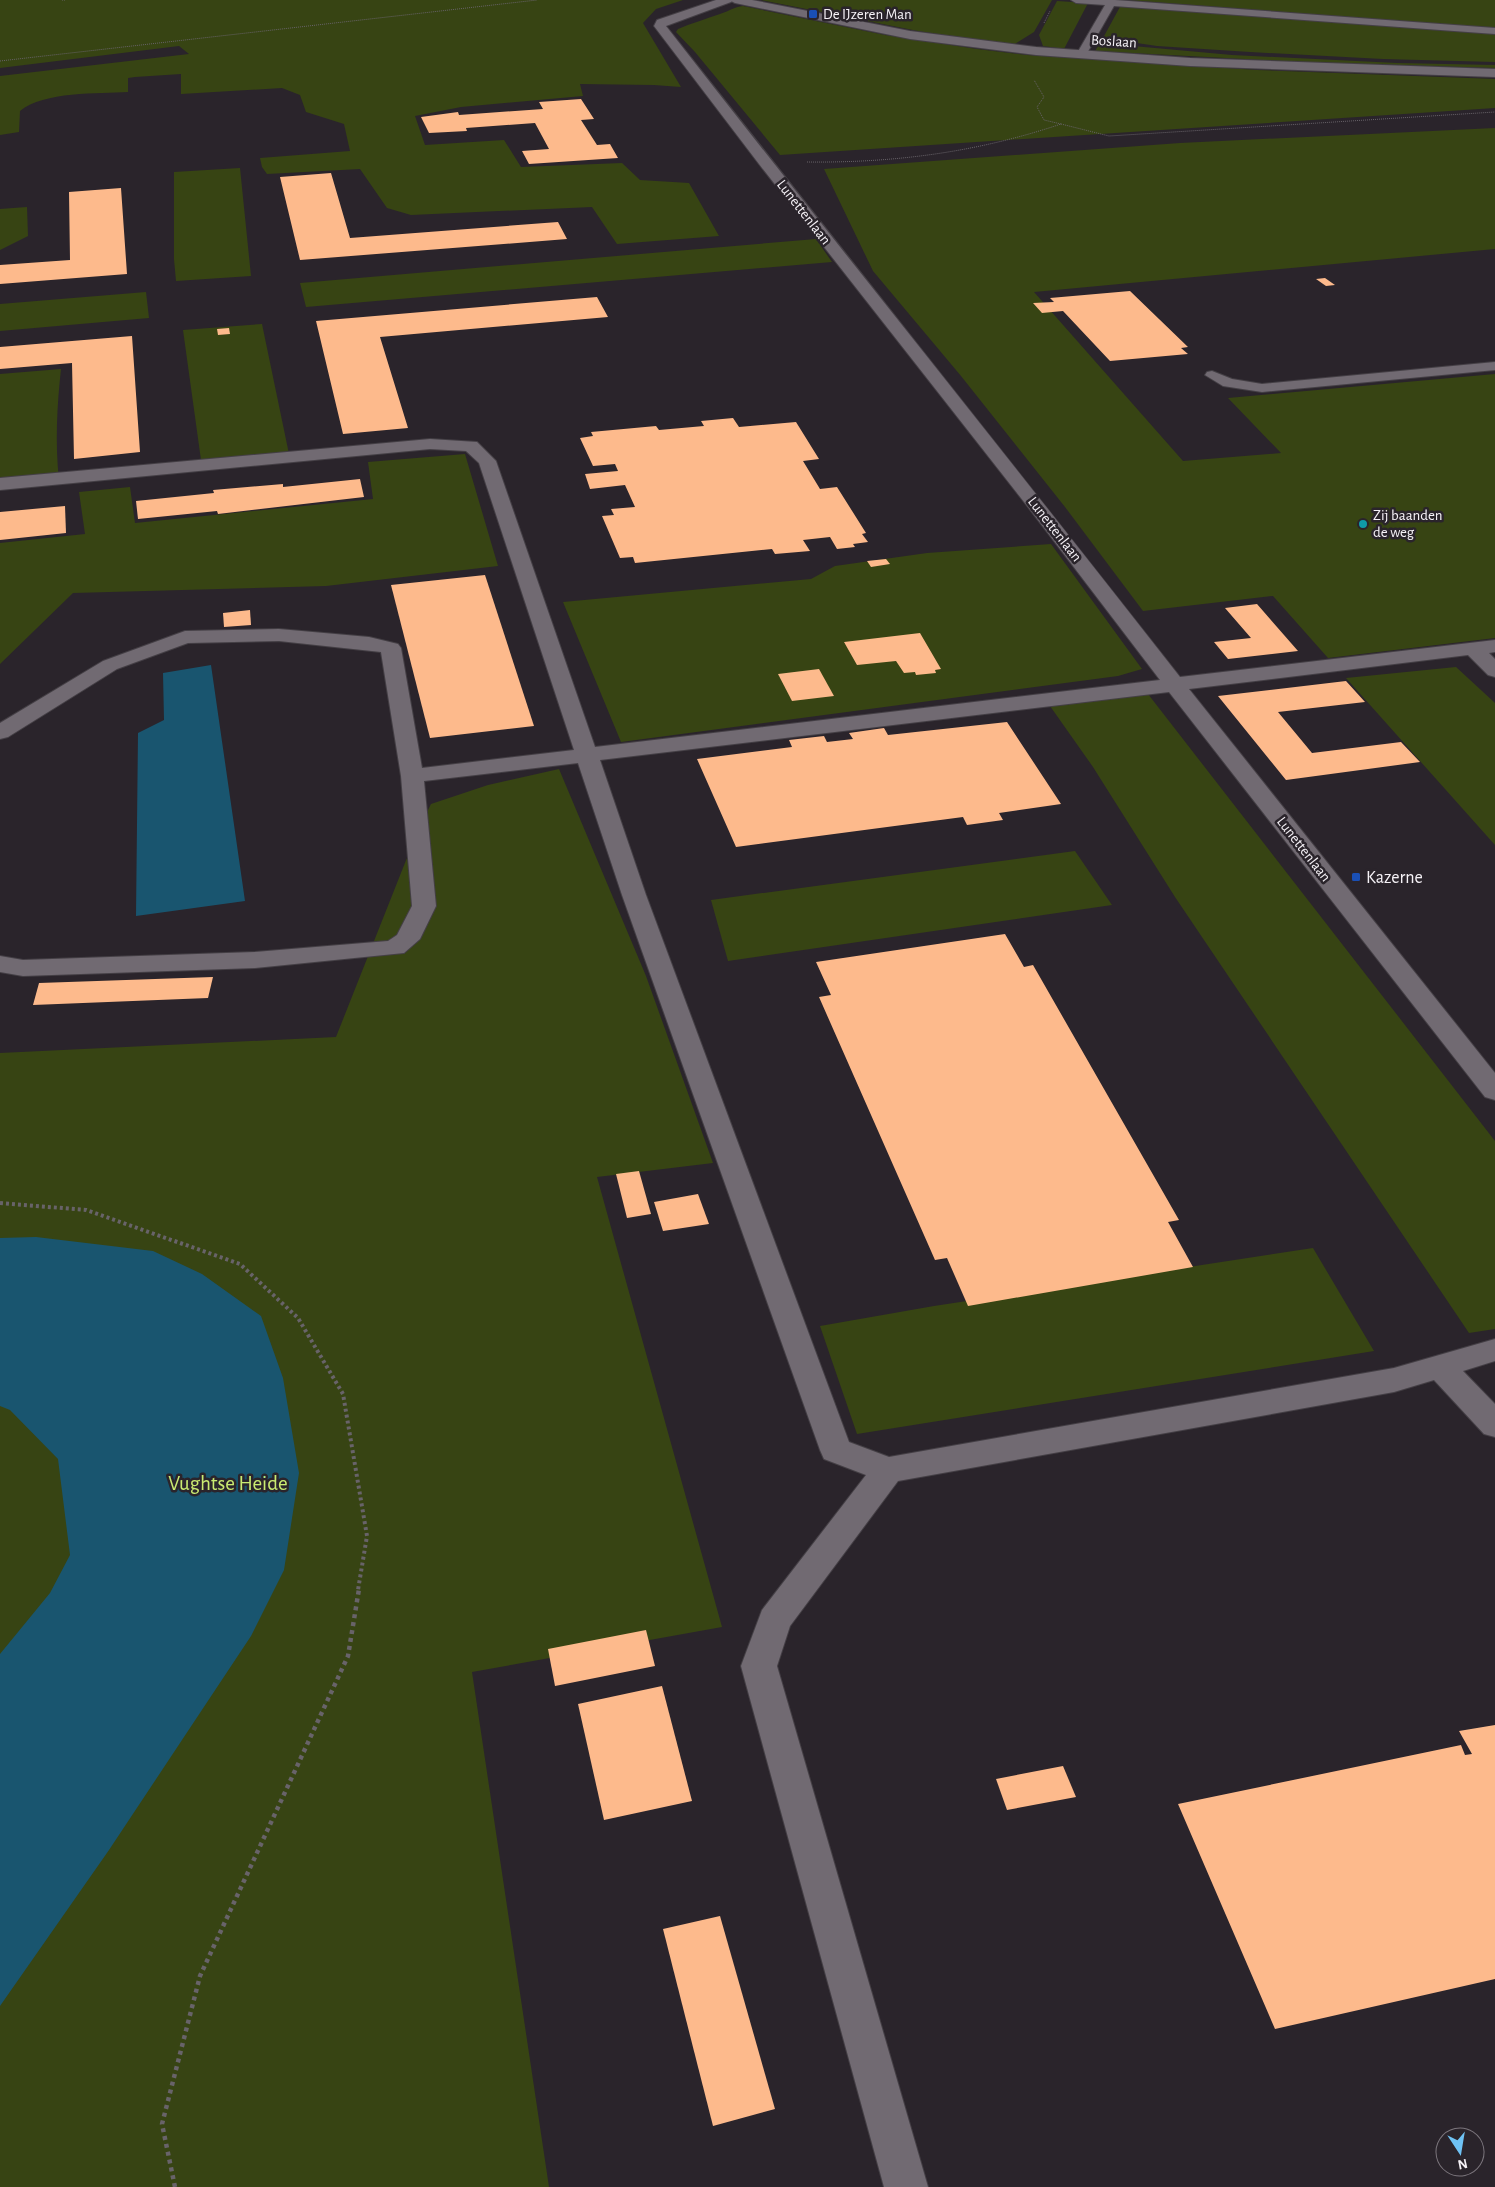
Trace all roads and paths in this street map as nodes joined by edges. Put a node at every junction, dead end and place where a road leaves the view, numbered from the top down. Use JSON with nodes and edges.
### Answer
{"nodes":[{"id":1,"x":62,"y":0,"type":"edge"},
{"id":2,"x":66,"y":0,"type":"edge"},
{"id":3,"x":537,"y":0,"type":"edge"},
{"id":4,"x":727,"y":0,"type":"edge"},
{"id":5,"x":735,"y":0,"type":"edge"},
{"id":6,"x":1076,"y":0,"type":"edge"},
{"id":7,"x":1110,"y":1,"type":"edge"},
{"id":8,"x":1050,"y":9,"type":"dead end"},
{"id":9,"x":1042,"y":27,"type":"dead end"},
{"id":10,"x":1495,"y":31,"type":"edge"},
{"id":11,"x":1036,"y":51,"type":"junction"},
{"id":12,"x":1080,"y":55,"type":"junction"},
{"id":13,"x":0,"y":61,"type":"edge"},
{"id":14,"x":1495,"y":73,"type":"edge"},
{"id":15,"x":1495,"y":112,"type":"edge"},
{"id":16,"x":1062,"y":124,"type":"junction"},
{"id":17,"x":764,"y":161,"type":"junction"},
{"id":18,"x":1495,"y":366,"type":"edge"},
{"id":19,"x":1212,"y":375,"type":"dead end"},
{"id":20,"x":0,"y":484,"type":"edge"},
{"id":21,"x":1495,"y":646,"type":"edge"},
{"id":22,"x":1473,"y":648,"type":"junction"},
{"id":23,"x":1495,"y":671,"type":"edge"},
{"id":24,"x":1175,"y":685,"type":"junction"},
{"id":25,"x":0,"y":732,"type":"edge"},
{"id":26,"x":586,"y":755,"type":"junction"},
{"id":27,"x":412,"y":776,"type":"junction"},
{"id":28,"x":0,"y":964,"type":"edge"},
{"id":29,"x":1495,"y":1091,"type":"edge"},
{"id":30,"x":0,"y":1203,"type":"edge"},
{"id":31,"x":1495,"y":1350,"type":"edge"},
{"id":32,"x":1441,"y":1367,"type":"junction"},
{"id":33,"x":1495,"y":1426,"type":"edge"},
{"id":34,"x":888,"y":1470,"type":"junction"},
{"id":35,"x":175,"y":2187,"type":"edge"},
{"id":36,"x":906,"y":2187,"type":"edge"}],
"edges":[{"from":1,"to":2,"type":"path"},
{"from":3,"to":13,"type":"path"},
{"from":4,"to":17,"type":"street","name":"Lunettenlaan"},
{"from":5,"to":11,"type":"street","name":"Boslaan"},
{"from":6,"to":7,"type":"lane"},
{"from":7,"to":10,"type":"lane"},
{"from":7,"to":12,"type":"lane"},
{"from":8,"to":9,"type":"path"},
{"from":11,"to":12,"type":"street","name":"Boslaan"},
{"from":11,"to":16,"type":"path"},
{"from":12,"to":14,"type":"street","name":"Boslaan"},
{"from":15,"to":16,"type":"path"},
{"from":16,"to":17,"type":"path"},
{"from":17,"to":24,"type":"street","name":"Lunettenlaan"},
{"from":18,"to":19,"type":"lane"},
{"from":20,"to":26,"type":"street"},
{"from":21,"to":22,"type":"street"},
{"from":22,"to":23,"type":"street"},
{"from":22,"to":24,"type":"street"},
{"from":24,"to":26,"type":"street"},
{"from":24,"to":29,"type":"street","name":"Lunettenlaan"},
{"from":25,"to":27,"type":"street"},
{"from":26,"to":27,"type":"street"},
{"from":26,"to":34,"type":"street"},
{"from":27,"to":28,"type":"street"},
{"from":30,"to":35,"type":"path"},
{"from":31,"to":32,"type":"street"},
{"from":32,"to":33,"type":"street"},
{"from":32,"to":34,"type":"street"},
{"from":34,"to":36,"type":"street"}]}
